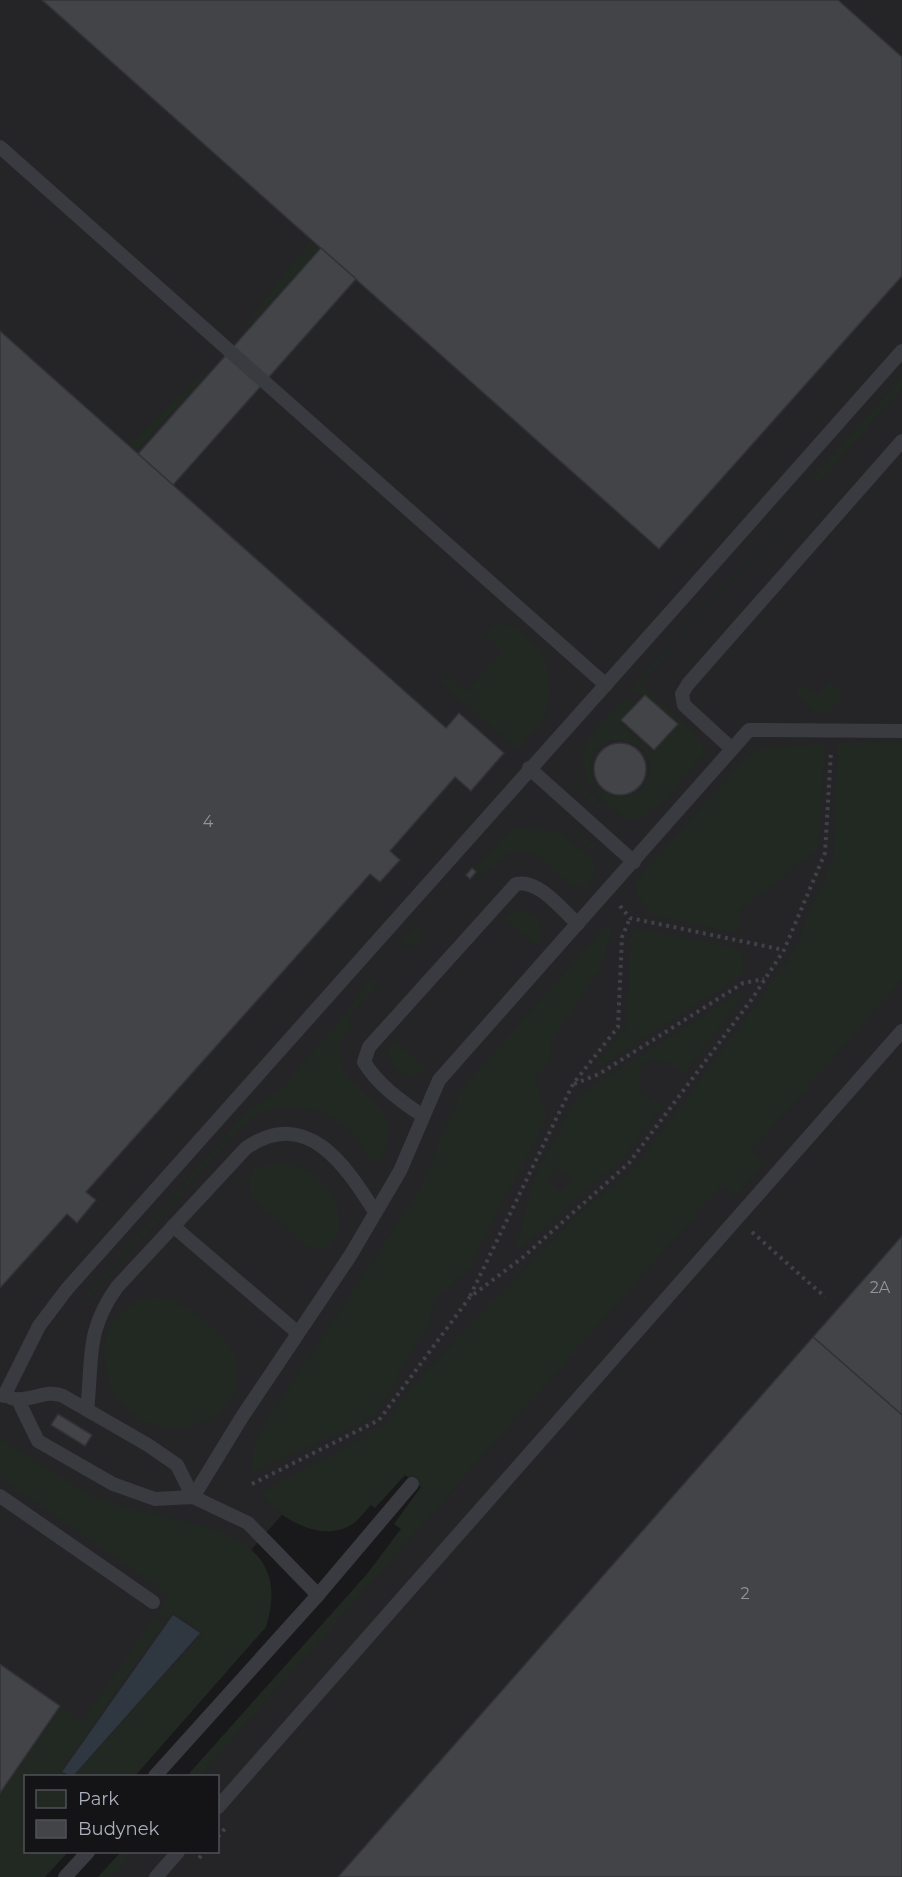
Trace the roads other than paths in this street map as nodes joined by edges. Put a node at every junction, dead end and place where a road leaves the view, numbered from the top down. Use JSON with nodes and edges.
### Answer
{"nodes":[{"id":1,"x":0,"y":147,"type":"edge"},
{"id":2,"x":902,"y":351,"type":"edge"},
{"id":3,"x":902,"y":441,"type":"edge"},
{"id":4,"x":606,"y":685,"type":"junction"},
{"id":5,"x":902,"y":730,"type":"edge"},
{"id":6,"x":732,"y":749,"type":"junction"},
{"id":7,"x":529,"y":768,"type":"junction"},
{"id":8,"x":634,"y":862,"type":"junction"},
{"id":9,"x":578,"y":924,"type":"junction"},
{"id":10,"x":902,"y":1031,"type":"edge"},
{"id":11,"x":423,"y":1116,"type":"junction"},
{"id":12,"x":375,"y":1212,"type":"junction"},
{"id":13,"x":173,"y":1226,"type":"junction"},
{"id":14,"x":298,"y":1333,"type":"junction"},
{"id":15,"x":7,"y":1397,"type":"edge"},
{"id":16,"x":87,"y":1410,"type":"junction"},
{"id":17,"x":412,"y":1484,"type":"dead end"},
{"id":18,"x":0,"y":1496,"type":"edge"},
{"id":19,"x":193,"y":1497,"type":"junction"},
{"id":20,"x":318,"y":1594,"type":"junction"},
{"id":21,"x":153,"y":1602,"type":"dead end"},
{"id":22,"x":156,"y":1775,"type":"edge"},
{"id":23,"x":219,"y":1806,"type":"edge"},
{"id":24,"x":86,"y":1853,"type":"edge"},
{"id":25,"x":176,"y":1853,"type":"edge"},
{"id":26,"x":65,"y":1877,"type":"edge"},
{"id":27,"x":156,"y":1877,"type":"edge"}],
"edges":[{"from":1,"to":4,"type":"lane"},
{"from":2,"to":4,"type":"lane"},
{"from":3,"to":6,"type":"lane"},
{"from":4,"to":7,"type":"lane"},
{"from":5,"to":6,"type":"lane"},
{"from":6,"to":8,"type":"lane"},
{"from":7,"to":8,"type":"lane"},
{"from":7,"to":15,"type":"lane"},
{"from":8,"to":9,"type":"lane"},
{"from":9,"to":11,"type":"lane"},
{"from":9,"to":11,"type":"lane"},
{"from":10,"to":23,"type":"lane"},
{"from":11,"to":12,"type":"lane"},
{"from":12,"to":13,"type":"lane"},
{"from":12,"to":14,"type":"lane"},
{"from":13,"to":14,"type":"lane"},
{"from":13,"to":16,"type":"lane"},
{"from":14,"to":19,"type":"lane"},
{"from":15,"to":16,"type":"lane"},
{"from":15,"to":19,"type":"lane"},
{"from":16,"to":19,"type":"lane"},
{"from":17,"to":20,"type":"lane"},
{"from":18,"to":21,"type":"lane"},
{"from":19,"to":20,"type":"lane"},
{"from":20,"to":22,"type":"lane"},
{"from":24,"to":26,"type":"lane"},
{"from":25,"to":27,"type":"lane"}]}
